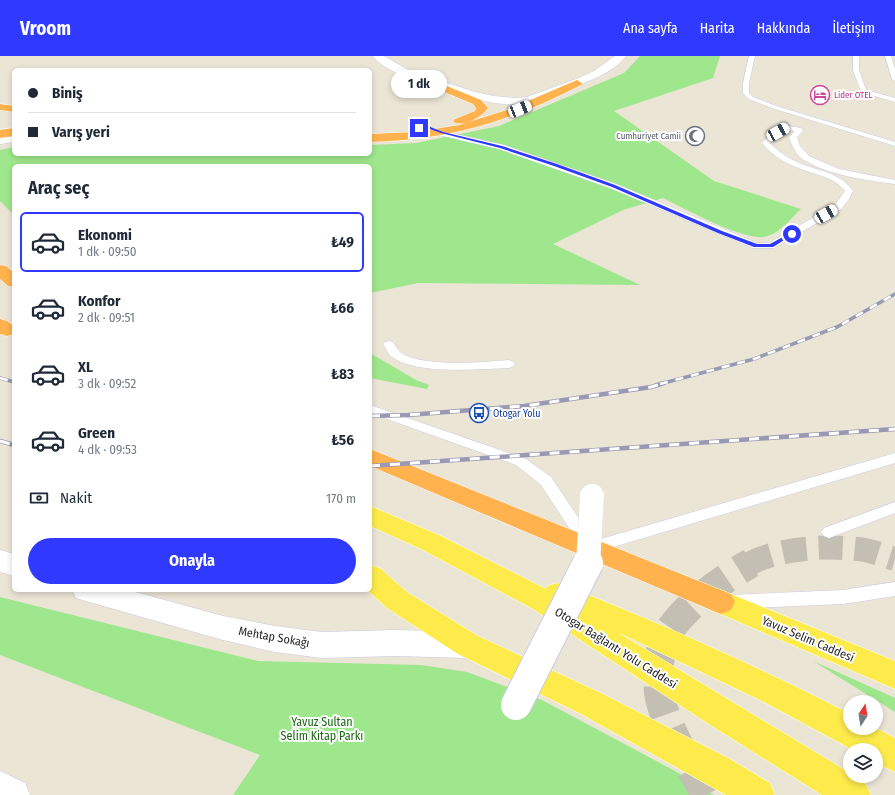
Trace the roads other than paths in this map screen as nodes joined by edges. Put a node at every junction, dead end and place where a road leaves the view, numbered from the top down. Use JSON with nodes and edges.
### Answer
{"nodes":[{"id":1,"x":378,"y":56,"type":"edge"},
{"id":2,"x":621,"y":56,"type":"edge"},
{"id":3,"x":752,"y":56,"type":"edge"},
{"id":4,"x":856,"y":56,"type":"edge"},
{"id":5,"x":888,"y":56,"type":"edge"},
{"id":6,"x":410,"y":74,"type":"junction"},
{"id":7,"x":895,"y":79,"type":"edge"},
{"id":8,"x":577,"y":83,"type":"junction"},
{"id":9,"x":895,"y":99,"type":"edge"},
{"id":10,"x":0,"y":107,"type":"edge"},
{"id":11,"x":12,"y":109,"type":"edge"},
{"id":12,"x":428,"y":127,"type":"junction"},
{"id":13,"x":372,"y":132,"type":"edge"},
{"id":14,"x":442,"y":133,"type":"junction"},
{"id":15,"x":372,"y":138,"type":"edge"},
{"id":16,"x":895,"y":144,"type":"edge"},
{"id":17,"x":895,"y":182,"type":"edge"},
{"id":18,"x":0,"y":270,"type":"edge"},
{"id":19,"x":12,"y":280,"type":"edge"},
{"id":20,"x":389,"y":344,"type":"dead end"},
{"id":21,"x":509,"y":364,"type":"dead end"},
{"id":22,"x":372,"y":410,"type":"edge"},
{"id":23,"x":372,"y":458,"type":"edge"},
{"id":24,"x":895,"y":458,"type":"edge"},
{"id":25,"x":592,"y":496,"type":"dead end"},
{"id":26,"x":895,"y":507,"type":"edge"},
{"id":27,"x":372,"y":516,"type":"edge"},
{"id":28,"x":829,"y":532,"type":"dead end"},
{"id":29,"x":430,"y":542,"type":"junction"},
{"id":30,"x":590,"y":548,"type":"junction"},
{"id":31,"x":0,"y":561,"type":"edge"},
{"id":32,"x":12,"y":564,"type":"edge"},
{"id":33,"x":372,"y":578,"type":"edge"},
{"id":34,"x":895,"y":589,"type":"edge"},
{"id":35,"x":93,"y":592,"type":"edge"},
{"id":36,"x":721,"y":602,"type":"junction"},
{"id":37,"x":468,"y":645,"type":"junction"},
{"id":38,"x":895,"y":675,"type":"edge"},
{"id":39,"x":516,"y":705,"type":"dead end"},
{"id":40,"x":895,"y":756,"type":"edge"},
{"id":41,"x":0,"y":788,"type":"edge"},
{"id":42,"x":13,"y":795,"type":"edge"},
{"id":43,"x":758,"y":795,"type":"edge"},
{"id":44,"x":854,"y":795,"type":"edge"}],
"edges":[{"from":1,"to":6,"type":"street"},
{"from":2,"to":8,"type":"street"},
{"from":3,"to":16,"type":"lane"},
{"from":4,"to":9,"type":"lane"},
{"from":5,"to":7,"type":"lane"},
{"from":6,"to":8,"type":"street"},
{"from":6,"to":12,"type":"highway"},
{"from":8,"to":14,"type":"highway"},
{"from":10,"to":11,"type":"highway"},
{"from":12,"to":13,"type":"highway"},
{"from":12,"to":14,"type":"highway"},
{"from":14,"to":15,"type":"highway"},
{"from":14,"to":17,"type":"lane"},
{"from":18,"to":19,"type":"highway"},
{"from":20,"to":21,"type":"lane"},
{"from":22,"to":30,"type":"lane"},
{"from":23,"to":30,"type":"highway"},
{"from":24,"to":30,"type":"lane"},
{"from":25,"to":39,"type":"street","bridge":true},
{"from":26,"to":28,"type":"lane"},
{"from":27,"to":29,"type":"main road","name":"Otogar Bağlantı Yolu Caddesi"},
{"from":29,"to":40,"type":"main road"},
{"from":29,"to":44,"type":"main road","name":"Otogar Bağlantı Yolu Caddesi"},
{"from":30,"to":36,"type":"highway"},
{"from":31,"to":32,"type":"street"},
{"from":33,"to":37,"type":"main road"},
{"from":34,"to":36,"type":"lane"},
{"from":35,"to":37,"type":"street","name":"Mehtap Sokağı"},
{"from":36,"to":38,"type":"main road","name":"Yavuz Selim Caddesi"},
{"from":37,"to":43,"type":"main road"},
{"from":41,"to":42,"type":"street"}]}
